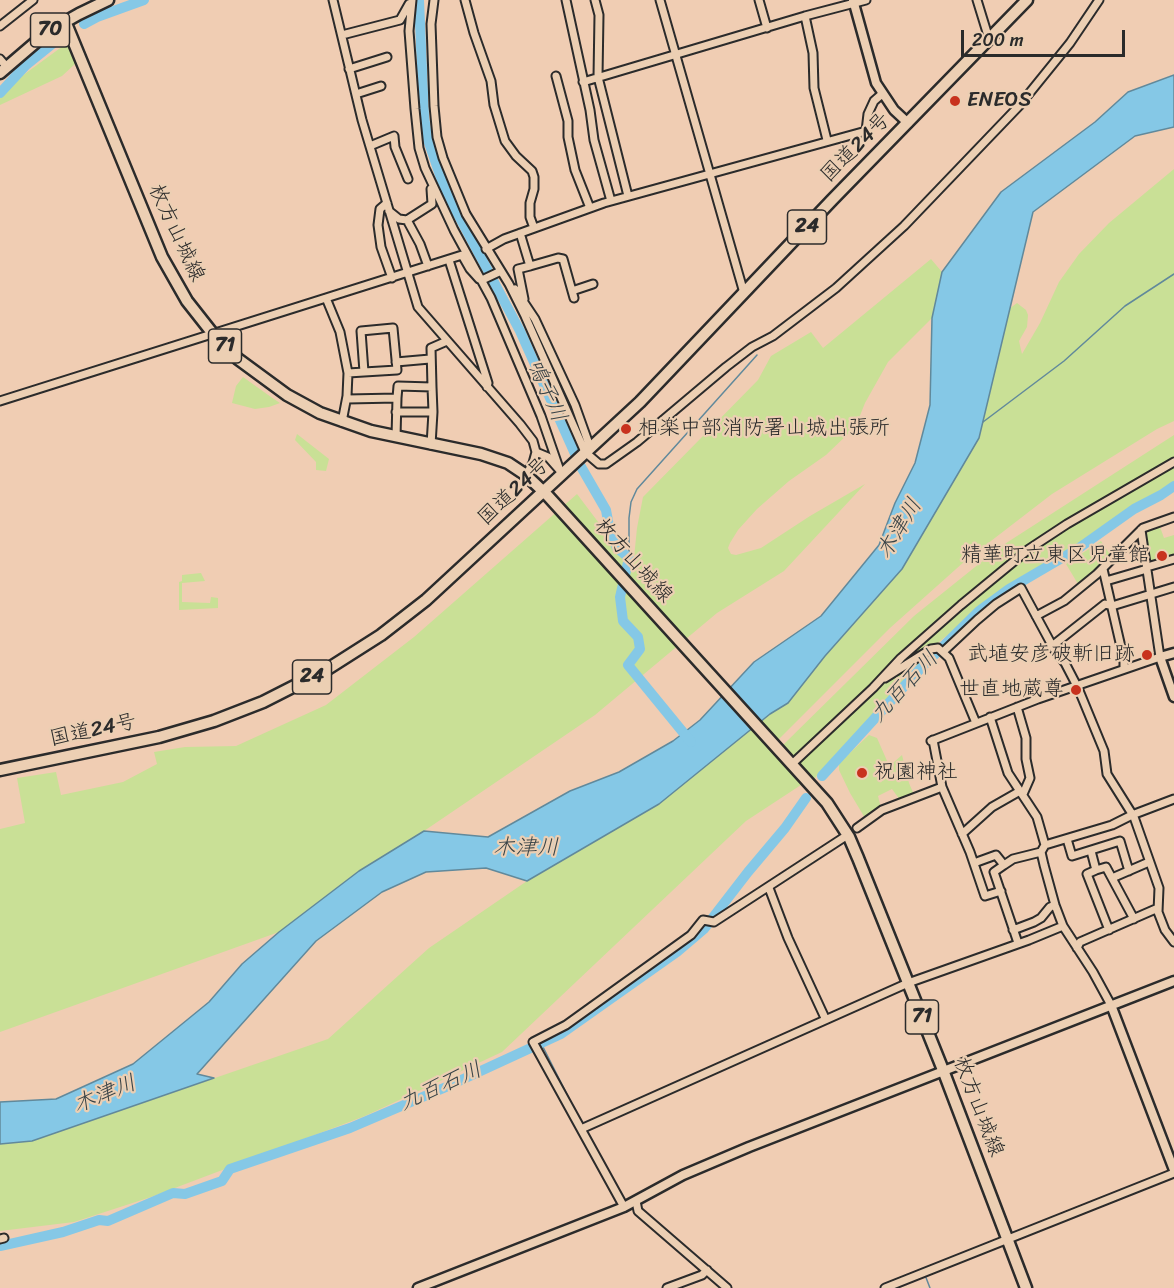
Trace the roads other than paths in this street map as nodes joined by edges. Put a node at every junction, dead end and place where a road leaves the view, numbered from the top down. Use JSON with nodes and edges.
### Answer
{"nodes":[{"id":1,"x":32,"y":0,"type":"edge"},
{"id":2,"x":108,"y":0,"type":"edge"},
{"id":3,"x":333,"y":0,"type":"edge"},
{"id":4,"x":434,"y":0,"type":"edge"},
{"id":5,"x":465,"y":0,"type":"edge"},
{"id":6,"x":566,"y":0,"type":"edge"},
{"id":7,"x":595,"y":0,"type":"edge"},
{"id":8,"x":660,"y":0,"type":"edge"},
{"id":9,"x":759,"y":0,"type":"edge"},
{"id":10,"x":866,"y":0,"type":"edge"},
{"id":11,"x":977,"y":0,"type":"edge"},
{"id":12,"x":1027,"y":0,"type":"edge"},
{"id":13,"x":1099,"y":0,"type":"edge"},
{"id":14,"x":411,"y":1,"type":"edge"},
{"id":15,"x":854,"y":1,"type":"edge"},
{"id":16,"x":805,"y":16,"type":"junction"},
{"id":17,"x":65,"y":21,"type":"junction"},
{"id":18,"x":0,"y":26,"type":"edge"},
{"id":19,"x":767,"y":28,"type":"junction"},
{"id":20,"x":342,"y":34,"type":"junction"},
{"id":21,"x":989,"y":39,"type":"junction"},
{"id":22,"x":676,"y":55,"type":"junction"},
{"id":23,"x":387,"y":57,"type":"dead end"},
{"id":24,"x":2,"y":66,"type":"edge"},
{"id":25,"x":350,"y":69,"type":"junction"},
{"id":26,"x":556,"y":76,"type":"dead end"},
{"id":27,"x":598,"y":77,"type":"junction"},
{"id":28,"x":583,"y":82,"type":"junction"},
{"id":29,"x":381,"y":86,"type":"dead end"},
{"id":30,"x":356,"y":94,"type":"junction"},
{"id":31,"x":882,"y":94,"type":"junction"},
{"id":32,"x":908,"y":123,"type":"junction"},
{"id":33,"x":826,"y":140,"type":"junction"},
{"id":34,"x":370,"y":146,"type":"junction"},
{"id":35,"x":710,"y":175,"type":"junction"},
{"id":36,"x":408,"y":179,"type":"dead end"},
{"id":37,"x":431,"y":185,"type":"junction"},
{"id":38,"x":628,"y":196,"type":"junction"},
{"id":39,"x":611,"y":201,"type":"junction"},
{"id":40,"x":388,"y":207,"type":"junction"},
{"id":41,"x":590,"y":208,"type":"junction"},
{"id":42,"x":407,"y":220,"type":"junction"},
{"id":43,"x":534,"y":228,"type":"junction"},
{"id":44,"x":520,"y":233,"type":"junction"},
{"id":45,"x":486,"y":249,"type":"junction"},
{"id":46,"x":449,"y":260,"type":"junction"},
{"id":47,"x":428,"y":266,"type":"junction"},
{"id":48,"x":530,"y":266,"type":"junction"},
{"id":49,"x":500,"y":272,"type":"junction"},
{"id":50,"x":408,"y":273,"type":"junction"},
{"id":51,"x":392,"y":278,"type":"junction"},
{"id":52,"x":483,"y":280,"type":"junction"},
{"id":53,"x":508,"y":284,"type":"junction"},
{"id":54,"x":593,"y":284,"type":"dead end"},
{"id":55,"x":744,"y":293,"type":"junction"},
{"id":56,"x":326,"y":298,"type":"junction"},
{"id":57,"x":524,"y":300,"type":"junction"},
{"id":58,"x":213,"y":334,"type":"junction"},
{"id":59,"x":447,"y":341,"type":"junction"},
{"id":60,"x":430,"y":359,"type":"junction"},
{"id":61,"x":396,"y":362,"type":"junction"},
{"id":62,"x":364,"y":372,"type":"junction"},
{"id":63,"x":348,"y":374,"type":"junction"},
{"id":64,"x":432,"y":387,"type":"junction"},
{"id":65,"x":487,"y":387,"type":"junction"},
{"id":66,"x":397,"y":398,"type":"junction"},
{"id":67,"x":346,"y":399,"type":"junction"},
{"id":68,"x":0,"y":401,"type":"edge"},
{"id":69,"x":396,"y":412,"type":"junction"},
{"id":70,"x":433,"y":412,"type":"junction"},
{"id":71,"x":342,"y":422,"type":"junction"},
{"id":72,"x":396,"y":437,"type":"junction"},
{"id":73,"x":431,"y":445,"type":"junction"},
{"id":74,"x":588,"y":450,"type":"junction"},
{"id":75,"x":536,"y":452,"type":"junction"},
{"id":76,"x":1174,"y":462,"type":"edge"},
{"id":77,"x":562,"y":471,"type":"junction"},
{"id":78,"x":526,"y":475,"type":"junction"},
{"id":79,"x":545,"y":493,"type":"junction"},
{"id":80,"x":1174,"y":517,"type":"edge"},
{"id":81,"x":1141,"y":531,"type":"junction"},
{"id":82,"x":1174,"y":559,"type":"edge"},
{"id":83,"x":1147,"y":568,"type":"junction"},
{"id":84,"x":1103,"y":569,"type":"junction"},
{"id":85,"x":1106,"y":581,"type":"junction"},
{"id":86,"x":1174,"y":587,"type":"edge"},
{"id":87,"x":1151,"y":594,"type":"junction"},
{"id":88,"x":1112,"y":606,"type":"junction"},
{"id":89,"x":1036,"y":616,"type":"junction"},
{"id":90,"x":1052,"y":646,"type":"junction"},
{"id":91,"x":944,"y":651,"type":"junction"},
{"id":92,"x":1174,"y":653,"type":"edge"},
{"id":93,"x":1160,"y":657,"type":"junction"},
{"id":94,"x":1124,"y":669,"type":"junction"},
{"id":95,"x":879,"y":681,"type":"junction"},
{"id":96,"x":1076,"y":686,"type":"junction"},
{"id":97,"x":1174,"y":697,"type":"edge"},
{"id":98,"x":1017,"y":707,"type":"junction"},
{"id":99,"x":990,"y":717,"type":"junction"},
{"id":100,"x":976,"y":723,"type":"junction"},
{"id":101,"x":791,"y":763,"type":"junction"},
{"id":102,"x":0,"y":770,"type":"edge"},
{"id":103,"x":942,"y":787,"type":"junction"},
{"id":104,"x":1022,"y":793,"type":"junction"},
{"id":105,"x":1174,"y":799,"type":"edge"},
{"id":106,"x":1132,"y":815,"type":"junction"},
{"id":107,"x":857,"y":828,"type":"dead end"},
{"id":108,"x":962,"y":834,"type":"junction"},
{"id":109,"x":843,"y":838,"type":"dead end"},
{"id":110,"x":1067,"y":839,"type":"junction"},
{"id":111,"x":1043,"y":849,"type":"junction"},
{"id":112,"x":1090,"y":851,"type":"junction"},
{"id":113,"x":1149,"y":862,"type":"junction"},
{"id":114,"x":974,"y":863,"type":"junction"},
{"id":115,"x":1004,"y":865,"type":"junction"},
{"id":116,"x":1096,"y":870,"type":"junction"},
{"id":117,"x":1129,"y":871,"type":"junction"},
{"id":118,"x":1112,"y":878,"type":"junction"},
{"id":119,"x":769,"y":888,"type":"junction"},
{"id":120,"x":1001,"y":891,"type":"junction"},
{"id":121,"x":1055,"y":905,"type":"junction"},
{"id":122,"x":1158,"y":908,"type":"junction"},
{"id":123,"x":1134,"y":919,"type":"junction"},
{"id":124,"x":1063,"y":926,"type":"junction"},
{"id":125,"x":1013,"y":930,"type":"junction"},
{"id":126,"x":1109,"y":930,"type":"junction"},
{"id":127,"x":1174,"y":942,"type":"edge"},
{"id":128,"x":1018,"y":943,"type":"junction"},
{"id":129,"x":1077,"y":948,"type":"junction"},
{"id":130,"x":1174,"y":981,"type":"edge"},
{"id":131,"x":908,"y":983,"type":"junction"},
{"id":132,"x":1111,"y":1005,"type":"junction"},
{"id":133,"x":825,"y":1018,"type":"junction"},
{"id":134,"x":943,"y":1070,"type":"junction"},
{"id":135,"x":583,"y":1128,"type":"junction"},
{"id":136,"x":1174,"y":1172,"type":"edge"},
{"id":137,"x":636,"y":1200,"type":"junction"},
{"id":138,"x":624,"y":1207,"type":"junction"},
{"id":139,"x":1007,"y":1240,"type":"junction"},
{"id":140,"x":707,"y":1270,"type":"junction"},
{"id":141,"x":445,"y":1277,"type":"junction"},
{"id":142,"x":418,"y":1288,"type":"edge"},
{"id":143,"x":450,"y":1288,"type":"edge"},
{"id":144,"x":667,"y":1288,"type":"edge"},
{"id":145,"x":727,"y":1288,"type":"edge"},
{"id":146,"x":885,"y":1288,"type":"edge"},
{"id":147,"x":1026,"y":1288,"type":"edge"}],
"edges":[{"from":1,"to":18,"type":"street"},
{"from":2,"to":17,"type":"main road","number":"70"},
{"from":3,"to":20,"type":"street"},
{"from":4,"to":45,"type":"street"},
{"from":5,"to":43,"type":"street"},
{"from":6,"to":28,"type":"street"},
{"from":7,"to":27,"type":"street"},
{"from":8,"to":22,"type":"street"},
{"from":9,"to":19,"type":"street"},
{"from":10,"to":15,"type":"street"},
{"from":11,"to":21,"type":"street"},
{"from":12,"to":21,"type":"main road","name":"国道24号","number":"24"},
{"from":13,"to":74,"type":"street"},
{"from":14,"to":20,"type":"street"},
{"from":14,"to":37,"type":"street"},
{"from":15,"to":16,"type":"street"},
{"from":15,"to":31,"type":"street"},
{"from":16,"to":19,"type":"street"},
{"from":16,"to":33,"type":"street"},
{"from":17,"to":24,"type":"main road","number":"70"},
{"from":17,"to":58,"type":"main road","name":"枚方山城線","number":"71"},
{"from":19,"to":22,"type":"street"},
{"from":20,"to":25,"type":"street"},
{"from":21,"to":32,"type":"main road","name":"国道24号","number":"24"},
{"from":22,"to":27,"type":"street"},
{"from":22,"to":35,"type":"street"},
{"from":23,"to":25,"type":"street"},
{"from":25,"to":30,"type":"street"},
{"from":26,"to":41,"type":"street"},
{"from":27,"to":28,"type":"street"},
{"from":27,"to":38,"type":"street"},
{"from":28,"to":39,"type":"street"},
{"from":29,"to":30,"type":"street"},
{"from":30,"to":34,"type":"street"},
{"from":31,"to":32,"type":"street"},
{"from":31,"to":33,"type":"street"},
{"from":32,"to":55,"type":"main road","name":"国道24号","number":"24"},
{"from":33,"to":35,"type":"street"},
{"from":34,"to":36,"type":"street"},
{"from":34,"to":40,"type":"street"},
{"from":35,"to":38,"type":"street"},
{"from":35,"to":55,"type":"street"},
{"from":37,"to":42,"type":"street"},
{"from":37,"to":52,"type":"street"},
{"from":38,"to":39,"type":"street"},
{"from":39,"to":41,"type":"street"},
{"from":40,"to":42,"type":"street"},
{"from":40,"to":50,"type":"street"},
{"from":40,"to":51,"type":"street"},
{"from":41,"to":43,"type":"street"},
{"from":42,"to":47,"type":"street"},
{"from":43,"to":44,"type":"street"},
{"from":44,"to":45,"type":"street"},
{"from":44,"to":48,"type":"street"},
{"from":45,"to":49,"type":"street"},
{"from":46,"to":47,"type":"street"},
{"from":46,"to":52,"type":"street"},
{"from":46,"to":65,"type":"street"},
{"from":47,"to":50,"type":"street"},
{"from":48,"to":54,"type":"street"},
{"from":48,"to":57,"type":"street"},
{"from":49,"to":52,"type":"street"},
{"from":49,"to":53,"type":"street"},
{"from":50,"to":51,"type":"street"},
{"from":50,"to":59,"type":"street"},
{"from":51,"to":56,"type":"street"},
{"from":52,"to":77,"type":"street"},
{"from":53,"to":57,"type":"street"},
{"from":53,"to":74,"type":"street"},
{"from":55,"to":74,"type":"main road","name":"国道24号","number":"24"},
{"from":56,"to":58,"type":"street"},
{"from":56,"to":63,"type":"street"},
{"from":57,"to":74,"type":"street"},
{"from":58,"to":68,"type":"street"},
{"from":58,"to":71,"type":"main road","name":"枚方山城線","number":"71"},
{"from":59,"to":60,"type":"street"},
{"from":59,"to":65,"type":"street"},
{"from":60,"to":61,"type":"street"},
{"from":60,"to":64,"type":"street"},
{"from":61,"to":62,"type":"street"},
{"from":61,"to":62,"type":"street"},
{"from":62,"to":63,"type":"street"},
{"from":63,"to":67,"type":"street"},
{"from":64,"to":66,"type":"street"},
{"from":64,"to":70,"type":"street"},
{"from":65,"to":75,"type":"street"},
{"from":66,"to":67,"type":"street"},
{"from":66,"to":69,"type":"street"},
{"from":67,"to":71,"type":"street"},
{"from":69,"to":70,"type":"street"},
{"from":69,"to":72,"type":"street"},
{"from":70,"to":73,"type":"street"},
{"from":71,"to":72,"type":"main road","name":"枚方山城線","number":"71"},
{"from":72,"to":73,"type":"main road","name":"枚方山城線","number":"71"},
{"from":73,"to":78,"type":"main road","name":"枚方山城線","number":"71"},
{"from":74,"to":77,"type":"main road","name":"国道24号","number":"24"},
{"from":75,"to":77,"type":"street"},
{"from":75,"to":78,"type":"street"},
{"from":76,"to":95,"type":"street"},
{"from":77,"to":79,"type":"main road","name":"国道24号","number":"24"},
{"from":78,"to":79,"type":"main road","name":"枚方山城線","number":"71"},
{"from":79,"to":101,"type":"main road","name":"枚方山城線","number":"71"},
{"from":79,"to":102,"type":"main road","name":"国道24号","number":"24"},
{"from":80,"to":81,"type":"street"},
{"from":81,"to":83,"type":"street"},
{"from":81,"to":84,"type":"street"},
{"from":82,"to":83,"type":"street"},
{"from":83,"to":85,"type":"street"},
{"from":83,"to":87,"type":"street"},
{"from":84,"to":85,"type":"street"},
{"from":84,"to":89,"type":"street"},
{"from":85,"to":88,"type":"street"},
{"from":86,"to":87,"type":"street"},
{"from":87,"to":88,"type":"street"},
{"from":87,"to":93,"type":"street"},
{"from":88,"to":90,"type":"street"},
{"from":88,"to":94,"type":"street"},
{"from":89,"to":90,"type":"street"},
{"from":89,"to":91,"type":"street"},
{"from":90,"to":96,"type":"street"},
{"from":91,"to":95,"type":"street"},
{"from":91,"to":100,"type":"street"},
{"from":92,"to":93,"type":"street"},
{"from":93,"to":94,"type":"street"},
{"from":93,"to":97,"type":"street"},
{"from":94,"to":96,"type":"street"},
{"from":95,"to":101,"type":"street"},
{"from":96,"to":98,"type":"street"},
{"from":96,"to":106,"type":"street"},
{"from":98,"to":99,"type":"street"},
{"from":98,"to":104,"type":"street"},
{"from":99,"to":100,"type":"street"},
{"from":99,"to":104,"type":"street"},
{"from":100,"to":103,"type":"street"},
{"from":101,"to":131,"type":"main road","name":"枚方山城線","number":"71"},
{"from":103,"to":107,"type":"street"},
{"from":103,"to":108,"type":"street"},
{"from":104,"to":108,"type":"street"},
{"from":104,"to":111,"type":"street"},
{"from":105,"to":106,"type":"street"},
{"from":106,"to":110,"type":"street"},
{"from":106,"to":113,"type":"street"},
{"from":108,"to":114,"type":"street"},
{"from":109,"to":119,"type":"street"},
{"from":110,"to":111,"type":"street"},
{"from":110,"to":112,"type":"street"},
{"from":111,"to":115,"type":"street"},
{"from":111,"to":121,"type":"street"},
{"from":112,"to":116,"type":"street"},
{"from":112,"to":117,"type":"street"},
{"from":113,"to":117,"type":"street"},
{"from":113,"to":122,"type":"street"},
{"from":114,"to":115,"type":"street"},
{"from":114,"to":120,"type":"street"},
{"from":115,"to":120,"type":"street"},
{"from":116,"to":118,"type":"street"},
{"from":116,"to":126,"type":"street"},
{"from":117,"to":118,"type":"street"},
{"from":118,"to":123,"type":"street"},
{"from":119,"to":133,"type":"street"},
{"from":119,"to":135,"type":"street"},
{"from":120,"to":125,"type":"street"},
{"from":121,"to":124,"type":"street"},
{"from":121,"to":125,"type":"street"},
{"from":122,"to":123,"type":"street"},
{"from":122,"to":127,"type":"street"},
{"from":123,"to":126,"type":"street"},
{"from":124,"to":128,"type":"street"},
{"from":124,"to":129,"type":"street"},
{"from":125,"to":128,"type":"street"},
{"from":126,"to":129,"type":"street"},
{"from":128,"to":131,"type":"street"},
{"from":129,"to":132,"type":"street"},
{"from":130,"to":132,"type":"street"},
{"from":131,"to":133,"type":"street"},
{"from":131,"to":134,"type":"main road","name":"枚方山城線","number":"71"},
{"from":132,"to":134,"type":"street"},
{"from":132,"to":136,"type":"street"},
{"from":133,"to":135,"type":"street"},
{"from":134,"to":137,"type":"street"},
{"from":134,"to":139,"type":"main road","name":"枚方山城線","number":"71"},
{"from":135,"to":138,"type":"street"},
{"from":136,"to":139,"type":"street"},
{"from":137,"to":138,"type":"street"},
{"from":137,"to":140,"type":"street"},
{"from":138,"to":141,"type":"street"},
{"from":139,"to":146,"type":"street"},
{"from":139,"to":147,"type":"main road","name":"枚方山城線","number":"71"},
{"from":140,"to":144,"type":"street"},
{"from":140,"to":145,"type":"street"},
{"from":141,"to":142,"type":"street"},
{"from":141,"to":143,"type":"street"}]}
